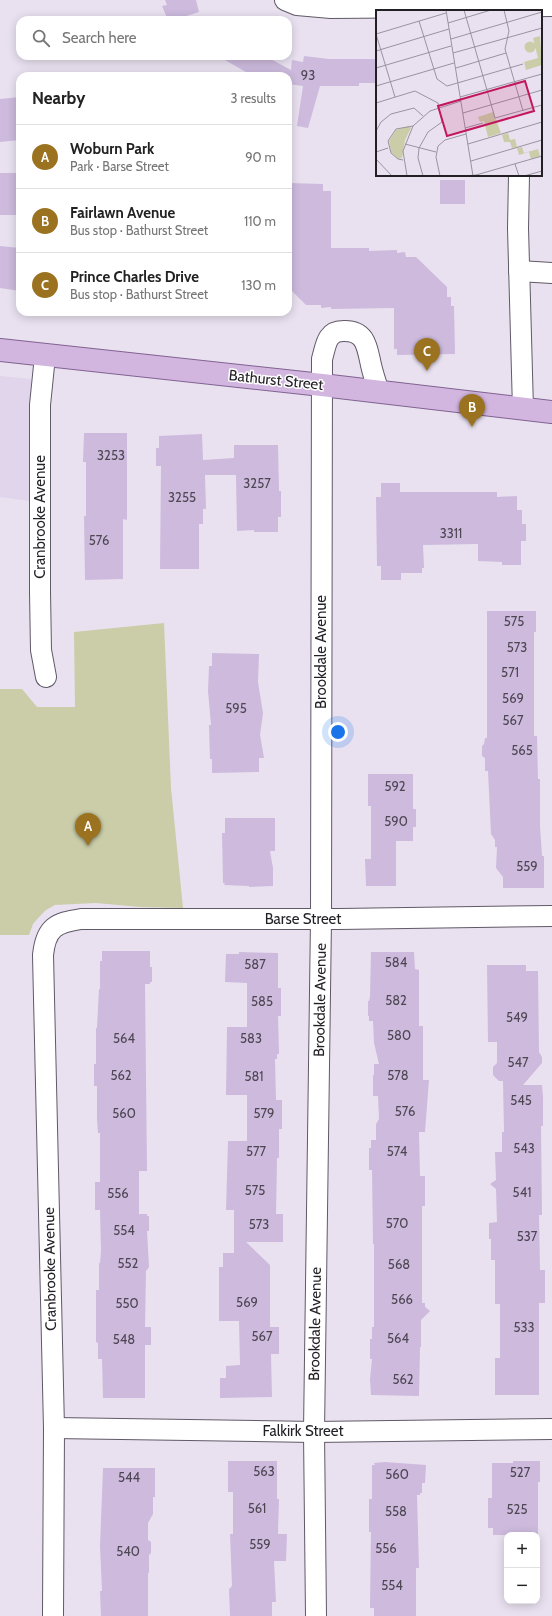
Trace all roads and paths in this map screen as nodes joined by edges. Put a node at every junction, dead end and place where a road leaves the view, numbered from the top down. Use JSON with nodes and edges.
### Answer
{"nodes":[{"id":1,"x":285,"y":0,"type":"edge"},
{"id":2,"x":522,"y":6,"type":"edge"},
{"id":3,"x":552,"y":6,"type":"edge"},
{"id":4,"x":519,"y":176,"type":"edge"},
{"id":5,"x":519,"y":271,"type":"junction"},
{"id":6,"x":552,"y":272,"type":"edge"},
{"id":7,"x":0,"y":350,"type":"edge"},
{"id":8,"x":45,"y":356,"type":"junction"},
{"id":9,"x":322,"y":385,"type":"junction"},
{"id":10,"x":379,"y":392,"type":"junction"},
{"id":11,"x":523,"y":409,"type":"junction"},
{"id":12,"x":552,"y":412,"type":"edge"},
{"id":13,"x":46,"y":677,"type":"dead end"},
{"id":14,"x":552,"y":916,"type":"edge"},
{"id":15,"x":322,"y":919,"type":"junction"},
{"id":16,"x":55,"y":927,"type":"joint"},
{"id":17,"x":54,"y":1428,"type":"junction"},
{"id":18,"x":552,"y":1429,"type":"edge"},
{"id":19,"x":314,"y":1432,"type":"junction"},
{"id":20,"x":52,"y":1616,"type":"edge"},
{"id":21,"x":316,"y":1616,"type":"edge"}],
"edges":[{"from":1,"to":2,"type":"street"},
{"from":2,"to":3,"type":"street"},
{"from":4,"to":5,"type":"street"},
{"from":5,"to":6,"type":"street"},
{"from":5,"to":11,"type":"street"},
{"from":7,"to":8,"type":"main road","name":"Bathurst Street"},
{"from":8,"to":9,"type":"main road","name":"Bathurst Street"},
{"from":8,"to":13,"type":"street","name":"Cranbrooke Avenue"},
{"from":9,"to":10,"type":"main road","name":"Bathurst Street"},
{"from":9,"to":10,"type":"street","name":"Brookdale Avenue"},
{"from":9,"to":15,"type":"street","name":"Brookdale Avenue"},
{"from":10,"to":11,"type":"main road","name":"Bathurst Street"},
{"from":11,"to":12,"type":"main road","name":"Bathurst Street"},
{"from":14,"to":15,"type":"street","name":"Barse Street"},
{"from":15,"to":16,"type":"street","name":"Barse Street"},
{"from":15,"to":19,"type":"street","name":"Brookdale Avenue"},
{"from":16,"to":17,"type":"street","name":"Cranbrooke Avenue"},
{"from":17,"to":19,"type":"street","name":"Falkirk Street"},
{"from":17,"to":20,"type":"street","name":"Cranbrooke Avenue"},
{"from":18,"to":19,"type":"street","name":"Falkirk Street"},
{"from":19,"to":21,"type":"street","name":"Brookdale Avenue"}]}
